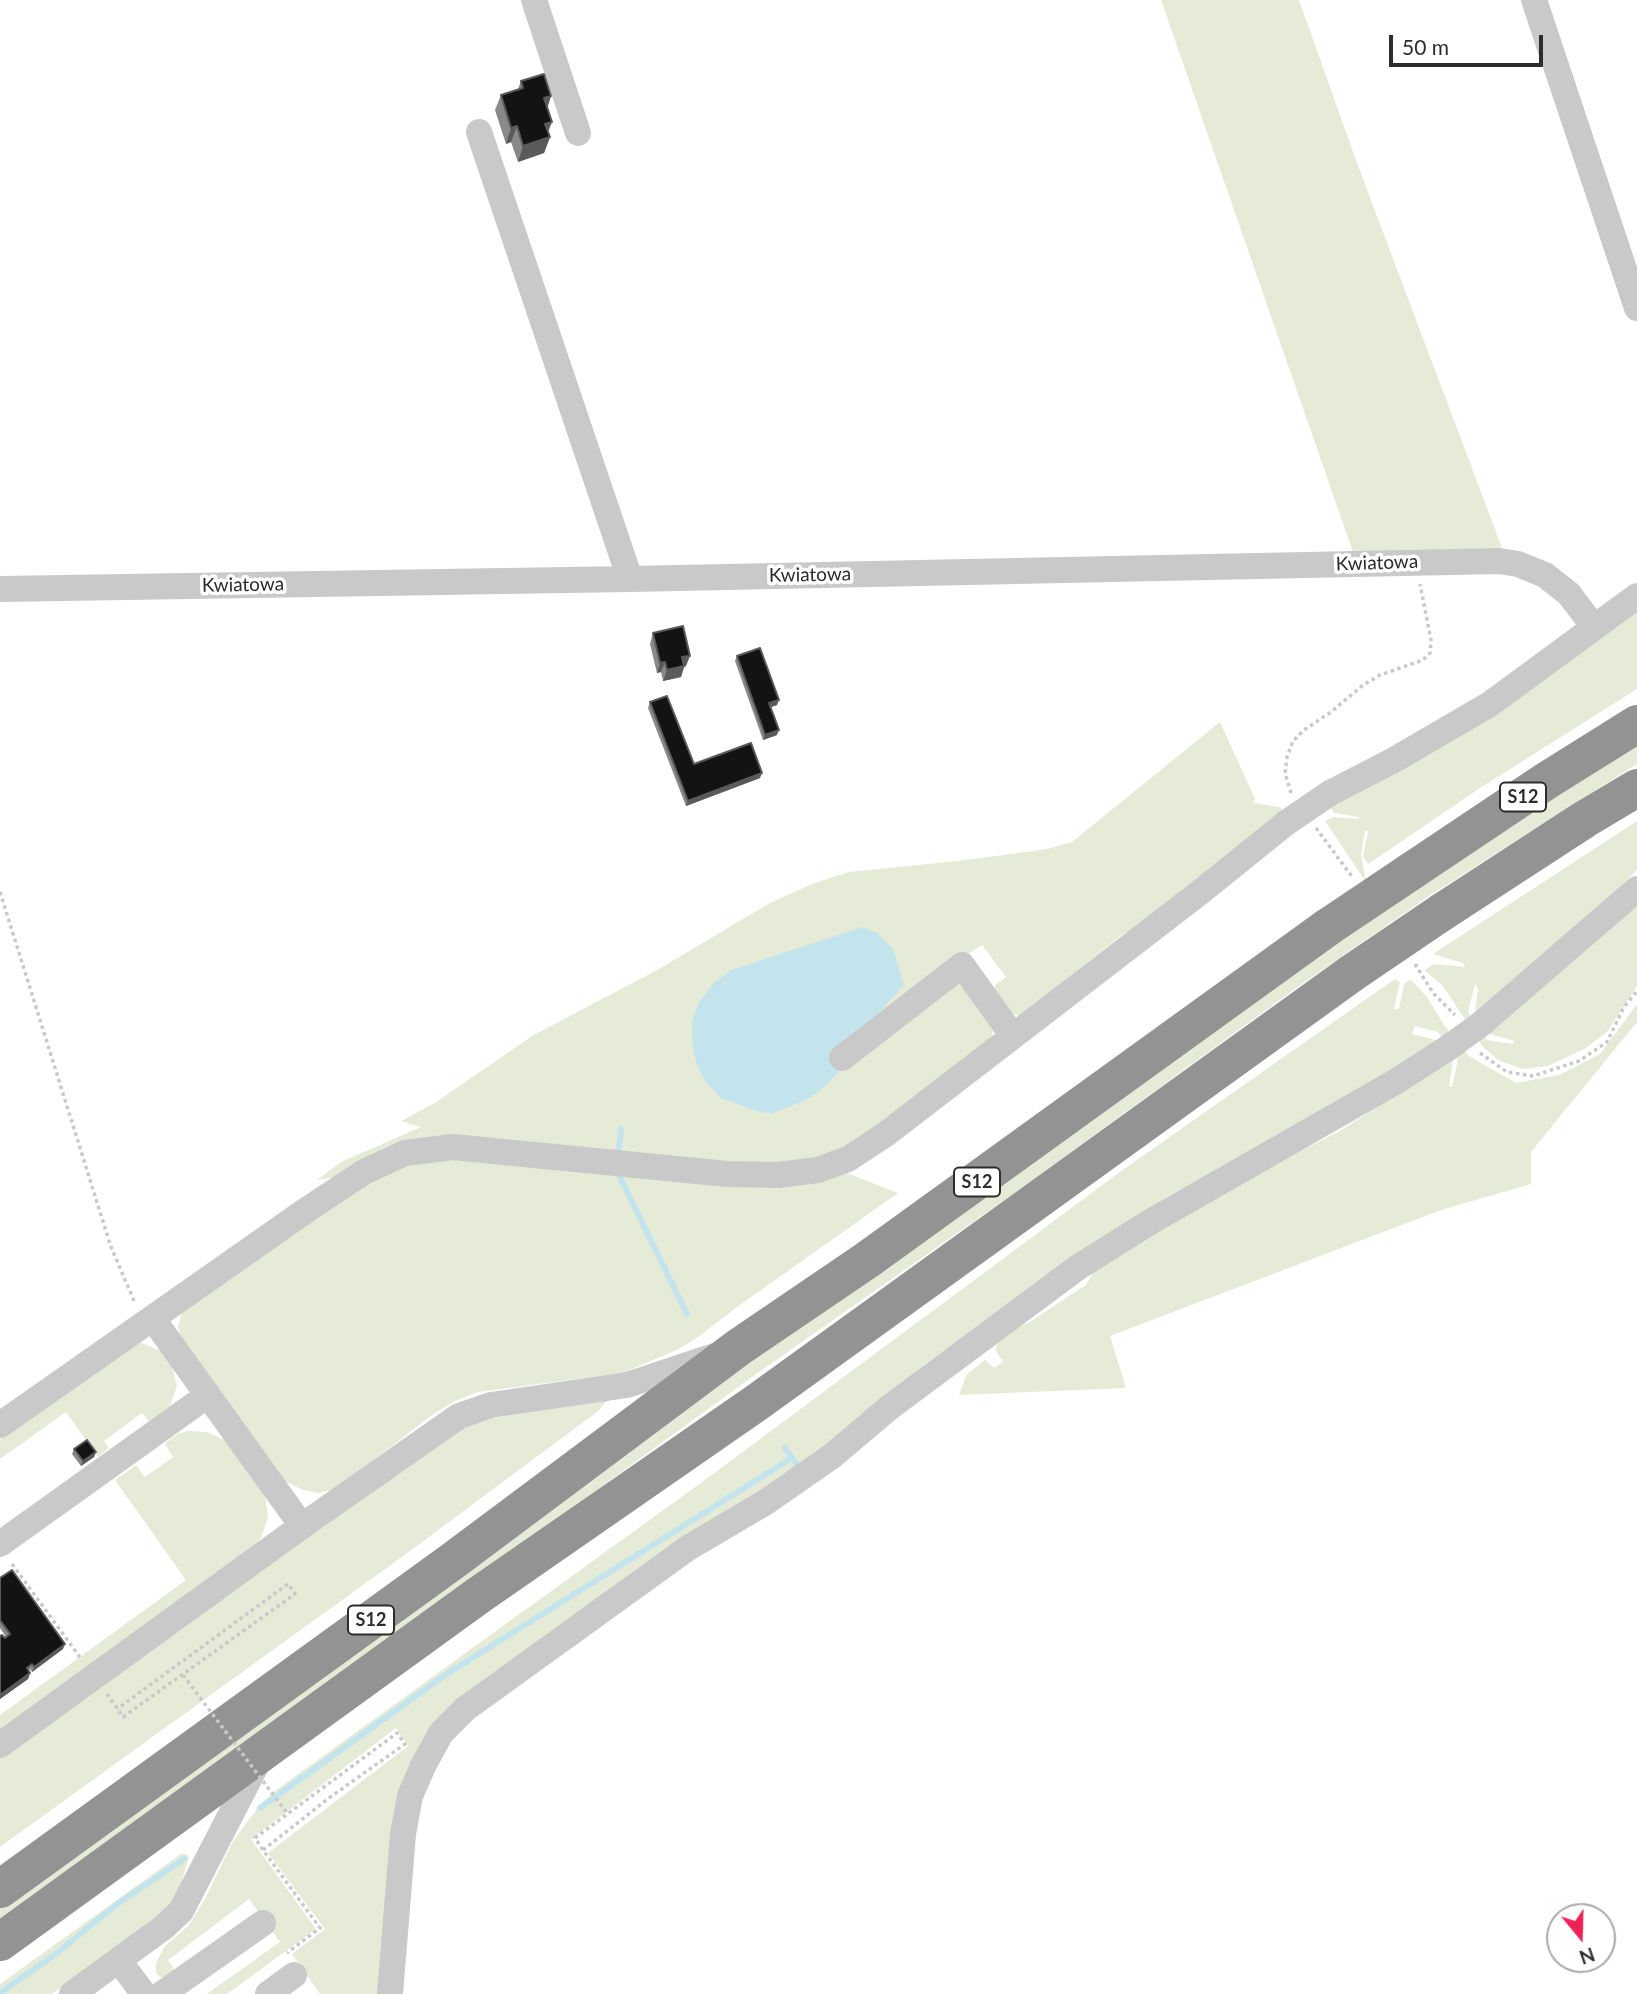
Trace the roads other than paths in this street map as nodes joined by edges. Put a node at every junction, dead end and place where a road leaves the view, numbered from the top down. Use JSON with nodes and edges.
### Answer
{"nodes":[{"id":1,"x":534,"y":0,"type":"edge"},
{"id":2,"x":1534,"y":0,"type":"edge"},
{"id":3,"x":479,"y":132,"type":"dead end"},
{"id":4,"x":578,"y":133,"type":"dead end"},
{"id":5,"x":1637,"y":308,"type":"edge"},
{"id":6,"x":630,"y":579,"type":"junction"},
{"id":7,"x":0,"y":589,"type":"edge"},
{"id":8,"x":1637,"y":596,"type":"edge"},
{"id":9,"x":1594,"y":627,"type":"junction"},
{"id":10,"x":1637,"y":724,"type":"edge"},
{"id":11,"x":1637,"y":788,"type":"edge"},
{"id":12,"x":1637,"y":889,"type":"edge"},
{"id":13,"x":1013,"y":1036,"type":"junction"},
{"id":14,"x":842,"y":1058,"type":"dead end"},
{"id":15,"x":149,"y":1322,"type":"junction"},
{"id":16,"x":739,"y":1347,"type":"junction"},
{"id":17,"x":208,"y":1395,"type":"junction"},
{"id":18,"x":0,"y":1425,"type":"edge"},
{"id":19,"x":302,"y":1526,"type":"junction"},
{"id":20,"x":4,"y":1551,"type":"edge"},
{"id":21,"x":0,"y":1745,"type":"edge"},
{"id":22,"x":262,"y":1752,"type":"junction"},
{"id":23,"x":0,"y":1889,"type":"edge"},
{"id":24,"x":263,"y":1923,"type":"dead end"},
{"id":25,"x":0,"y":1942,"type":"edge"},
{"id":26,"x":119,"y":1961,"type":"junction"},
{"id":27,"x":290,"y":1964,"type":"road end"},
{"id":28,"x":72,"y":1994,"type":"edge"},
{"id":29,"x":144,"y":1994,"type":"edge"},
{"id":30,"x":162,"y":1994,"type":"edge"},
{"id":31,"x":268,"y":1994,"type":"edge"},
{"id":32,"x":390,"y":1994,"type":"edge"}],
"edges":[{"from":1,"to":4,"type":"street"},
{"from":2,"to":5,"type":"street"},
{"from":3,"to":6,"type":"street"},
{"from":6,"to":7,"type":"street","name":"Kwiatowa"},
{"from":6,"to":9,"type":"street","name":"Kwiatowa"},
{"from":8,"to":9,"type":"street"},
{"from":9,"to":13,"type":"street","bridge":true},
{"from":10,"to":16,"type":"highway","number":"S12","bridge":true},
{"from":11,"to":22,"type":"highway","number":"S12","bridge":true},
{"from":12,"to":32,"type":"street","bridge":true},
{"from":13,"to":14,"type":"street"},
{"from":13,"to":15,"type":"street"},
{"from":15,"to":17,"type":"street"},
{"from":15,"to":18,"type":"street"},
{"from":16,"to":19,"type":"street"},
{"from":16,"to":23,"type":"highway","number":"S12"},
{"from":17,"to":19,"type":"street"},
{"from":17,"to":20,"type":"street"},
{"from":19,"to":21,"type":"street"},
{"from":22,"to":25,"type":"highway","number":"S12"},
{"from":22,"to":26,"type":"street"},
{"from":24,"to":30,"type":"street"},
{"from":26,"to":28,"type":"street"},
{"from":26,"to":29,"type":"street"},
{"from":27,"to":31,"type":"street"}]}
